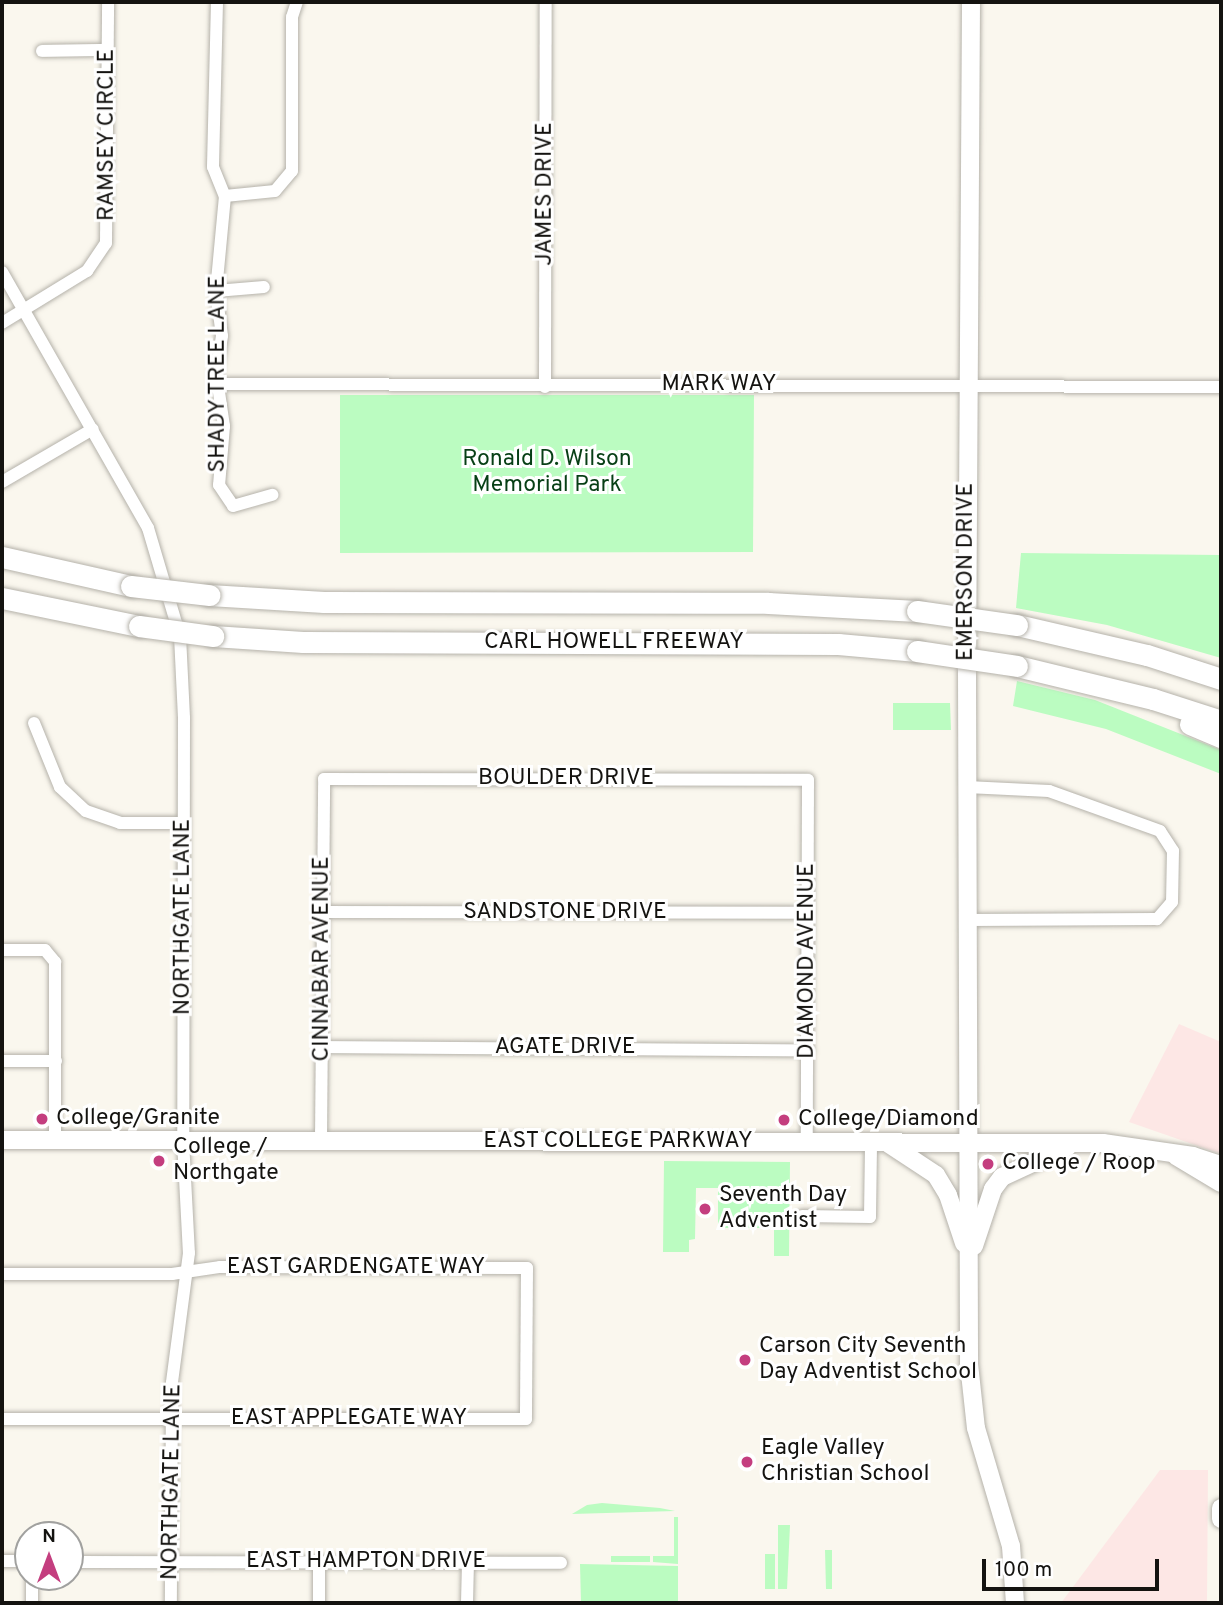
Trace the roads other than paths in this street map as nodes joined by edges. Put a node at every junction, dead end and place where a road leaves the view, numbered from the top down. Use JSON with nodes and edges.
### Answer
{"nodes":[{"id":1,"x":108,"y":2,"type":"edge"},
{"id":2,"x":217,"y":2,"type":"edge"},
{"id":3,"x":297,"y":2,"type":"edge"},
{"id":4,"x":546,"y":2,"type":"edge"},
{"id":5,"x":971,"y":2,"type":"edge"},
{"id":6,"x":108,"y":50,"type":"junction"},
{"id":7,"x":42,"y":51,"type":"dead end"},
{"id":8,"x":225,"y":196,"type":"junction"},
{"id":9,"x":2,"y":272,"type":"edge"},
{"id":10,"x":264,"y":287,"type":"dead end"},
{"id":11,"x":216,"y":291,"type":"junction"},
{"id":12,"x":24,"y":310,"type":"junction"},
{"id":13,"x":2,"y":323,"type":"edge"},
{"id":14,"x":216,"y":384,"type":"junction"},
{"id":15,"x":968,"y":385,"type":"junction"},
{"id":16,"x":545,"y":387,"type":"junction"},
{"id":17,"x":1221,"y":387,"type":"edge"},
{"id":18,"x":93,"y":429,"type":"junction"},
{"id":19,"x":2,"y":482,"type":"edge"},
{"id":20,"x":272,"y":495,"type":"dead end"},
{"id":21,"x":2,"y":557,"type":"edge"},
{"id":22,"x":2,"y":597,"type":"edge"},
{"id":23,"x":1057,"y":674,"type":"junction"},
{"id":24,"x":1221,"y":677,"type":"edge"},
{"id":25,"x":1221,"y":721,"type":"edge"},
{"id":26,"x":34,"y":723,"type":"dead end"},
{"id":27,"x":1221,"y":737,"type":"edge"},
{"id":28,"x":324,"y":779,"type":"joint"},
{"id":29,"x":808,"y":780,"type":"joint"},
{"id":30,"x":967,"y":787,"type":"junction"},
{"id":31,"x":184,"y":823,"type":"junction"},
{"id":32,"x":323,"y":912,"type":"junction"},
{"id":33,"x":807,"y":913,"type":"junction"},
{"id":34,"x":968,"y":920,"type":"junction"},
{"id":35,"x":2,"y":950,"type":"edge"},
{"id":36,"x":322,"y":1047,"type":"junction"},
{"id":37,"x":807,"y":1049,"type":"junction"},
{"id":38,"x":2,"y":1061,"type":"edge"},
{"id":39,"x":56,"y":1061,"type":"junction"},
{"id":40,"x":2,"y":1140,"type":"edge"},
{"id":41,"x":55,"y":1140,"type":"junction"},
{"id":42,"x":183,"y":1140,"type":"junction"},
{"id":43,"x":321,"y":1140,"type":"junction"},
{"id":44,"x":807,"y":1142,"type":"junction"},
{"id":45,"x":879,"y":1143,"type":"junction"},
{"id":46,"x":969,"y":1143,"type":"junction"},
{"id":47,"x":1077,"y":1143,"type":"junction"},
{"id":48,"x":1176,"y":1156,"type":"junction"},
{"id":49,"x":1221,"y":1165,"type":"edge"},
{"id":50,"x":1221,"y":1183,"type":"edge"},
{"id":51,"x":802,"y":1216,"type":"dead end"},
{"id":52,"x":969,"y":1259,"type":"junction"},
{"id":53,"x":186,"y":1271,"type":"junction"},
{"id":54,"x":2,"y":1274,"type":"edge"},
{"id":55,"x":2,"y":1419,"type":"edge"},
{"id":56,"x":526,"y":1419,"type":"joint"},
{"id":57,"x":173,"y":1420,"type":"junction"},
{"id":58,"x":1221,"y":1508,"type":"edge"},
{"id":59,"x":1221,"y":1519,"type":"edge"},
{"id":60,"x":84,"y":1562,"type":"edge"},
{"id":61,"x":172,"y":1562,"type":"junction"},
{"id":62,"x":318,"y":1562,"type":"junction"},
{"id":63,"x":468,"y":1562,"type":"junction"},
{"id":64,"x":561,"y":1563,"type":"dead end"},
{"id":65,"x":171,"y":1603,"type":"edge"},
{"id":66,"x":318,"y":1603,"type":"edge"},
{"id":67,"x":467,"y":1603,"type":"edge"},
{"id":68,"x":1015,"y":1603,"type":"edge"}],
"edges":[{"from":1,"to":6,"type":"street","name":"RAMSEY CIRCLE"},
{"from":2,"to":8,"type":"street","name":"SHADY TREE LANE"},
{"from":3,"to":8,"type":"street"},
{"from":4,"to":16,"type":"street","name":"JAMES DRIVE"},
{"from":5,"to":15,"type":"main road","name":"EMERSON DRIVE"},
{"from":6,"to":7,"type":"street"},
{"from":6,"to":12,"type":"street","name":"RAMSEY CIRCLE"},
{"from":8,"to":11,"type":"street","name":"SHADY TREE LANE"},
{"from":9,"to":12,"type":"street","name":"NORTHGATE LANE"},
{"from":10,"to":11,"type":"street"},
{"from":11,"to":14,"type":"street","name":"SHADY TREE LANE"},
{"from":12,"to":13,"type":"street","name":"RAMSEY CIRCLE"},
{"from":12,"to":18,"type":"street","name":"NORTHGATE LANE"},
{"from":14,"to":16,"type":"street","name":"MARK WAY"},
{"from":14,"to":20,"type":"street","name":"SHADY TREE LANE"},
{"from":15,"to":16,"type":"street","name":"MARK WAY"},
{"from":15,"to":17,"type":"street","name":"MARK WAY"},
{"from":15,"to":30,"type":"main road","name":"EMERSON DRIVE"},
{"from":18,"to":19,"type":"street"},
{"from":18,"to":31,"type":"street","name":"NORTHGATE LANE"},
{"from":21,"to":24,"type":"highway","name":"CARL HOWELL FREEWAY","bridge":true},
{"from":22,"to":23,"type":"highway","name":"CARL HOWELL FREEWAY","bridge":true},
{"from":23,"to":25,"type":"highway","name":"CARL HOWELL FREEWAY"},
{"from":23,"to":27,"type":"highway"},
{"from":26,"to":31,"type":"street"},
{"from":28,"to":29,"type":"street","name":"BOULDER DRIVE"},
{"from":28,"to":32,"type":"street","name":"CINNABAR AVENUE"},
{"from":29,"to":33,"type":"street","name":"DIAMOND AVENUE"},
{"from":30,"to":34,"type":"main road","name":"EMERSON DRIVE"},
{"from":30,"to":34,"type":"street"},
{"from":31,"to":42,"type":"street","name":"NORTHGATE LANE"},
{"from":32,"to":33,"type":"street","name":"SANDSTONE DRIVE"},
{"from":32,"to":36,"type":"street","name":"CINNABAR AVENUE"},
{"from":33,"to":37,"type":"street","name":"DIAMOND AVENUE"},
{"from":34,"to":46,"type":"main road","name":"EMERSON DRIVE"},
{"from":35,"to":39,"type":"street"},
{"from":36,"to":37,"type":"street","name":"AGATE DRIVE"},
{"from":36,"to":43,"type":"street","name":"CINNABAR AVENUE"},
{"from":37,"to":44,"type":"street","name":"DIAMOND AVENUE"},
{"from":38,"to":39,"type":"street"},
{"from":39,"to":41,"type":"street"},
{"from":40,"to":41,"type":"main road","name":"EAST COLLEGE PARKWAY"},
{"from":41,"to":42,"type":"main road","name":"EAST COLLEGE PARKWAY"},
{"from":42,"to":43,"type":"main road","name":"EAST COLLEGE PARKWAY"},
{"from":42,"to":53,"type":"street","name":"NORTHGATE LANE"},
{"from":43,"to":44,"type":"main road","name":"EAST COLLEGE PARKWAY"},
{"from":44,"to":45,"type":"main road","name":"EAST COLLEGE PARKWAY"},
{"from":45,"to":46,"type":"main road","name":"EAST COLLEGE PARKWAY"},
{"from":45,"to":51,"type":"street"},
{"from":45,"to":52,"type":"main road"},
{"from":46,"to":47,"type":"main road","name":"EAST COLLEGE PARKWAY"},
{"from":46,"to":52,"type":"main road","name":"EMERSON DRIVE"},
{"from":47,"to":48,"type":"main road","name":"EAST COLLEGE PARKWAY"},
{"from":47,"to":52,"type":"main road"},
{"from":48,"to":49,"type":"main road","name":"EAST COLLEGE PARKWAY"},
{"from":48,"to":50,"type":"main road","name":"EAST COLLEGE PARKWAY"},
{"from":52,"to":68,"type":"main road","name":"EMERSON DRIVE"},
{"from":53,"to":54,"type":"street","name":"EAST GARDENGATE WAY"},
{"from":53,"to":56,"type":"street","name":"EAST GARDENGATE WAY"},
{"from":53,"to":57,"type":"street","name":"NORTHGATE LANE"},
{"from":55,"to":57,"type":"street","name":"EAST APPLEGATE WAY"},
{"from":56,"to":57,"type":"street","name":"EAST APPLEGATE WAY"},
{"from":57,"to":61,"type":"street","name":"NORTHGATE LANE"},
{"from":58,"to":59,"type":"main road"},
{"from":60,"to":61,"type":"street","name":"EAST HAMPTON DRIVE"},
{"from":61,"to":62,"type":"street","name":"EAST HAMPTON DRIVE"},
{"from":61,"to":65,"type":"street","name":"NORTHGATE LANE"},
{"from":62,"to":63,"type":"street","name":"EAST HAMPTON DRIVE"},
{"from":62,"to":66,"type":"street"},
{"from":63,"to":64,"type":"street","name":"EAST HAMPTON DRIVE"},
{"from":63,"to":67,"type":"street"}]}
